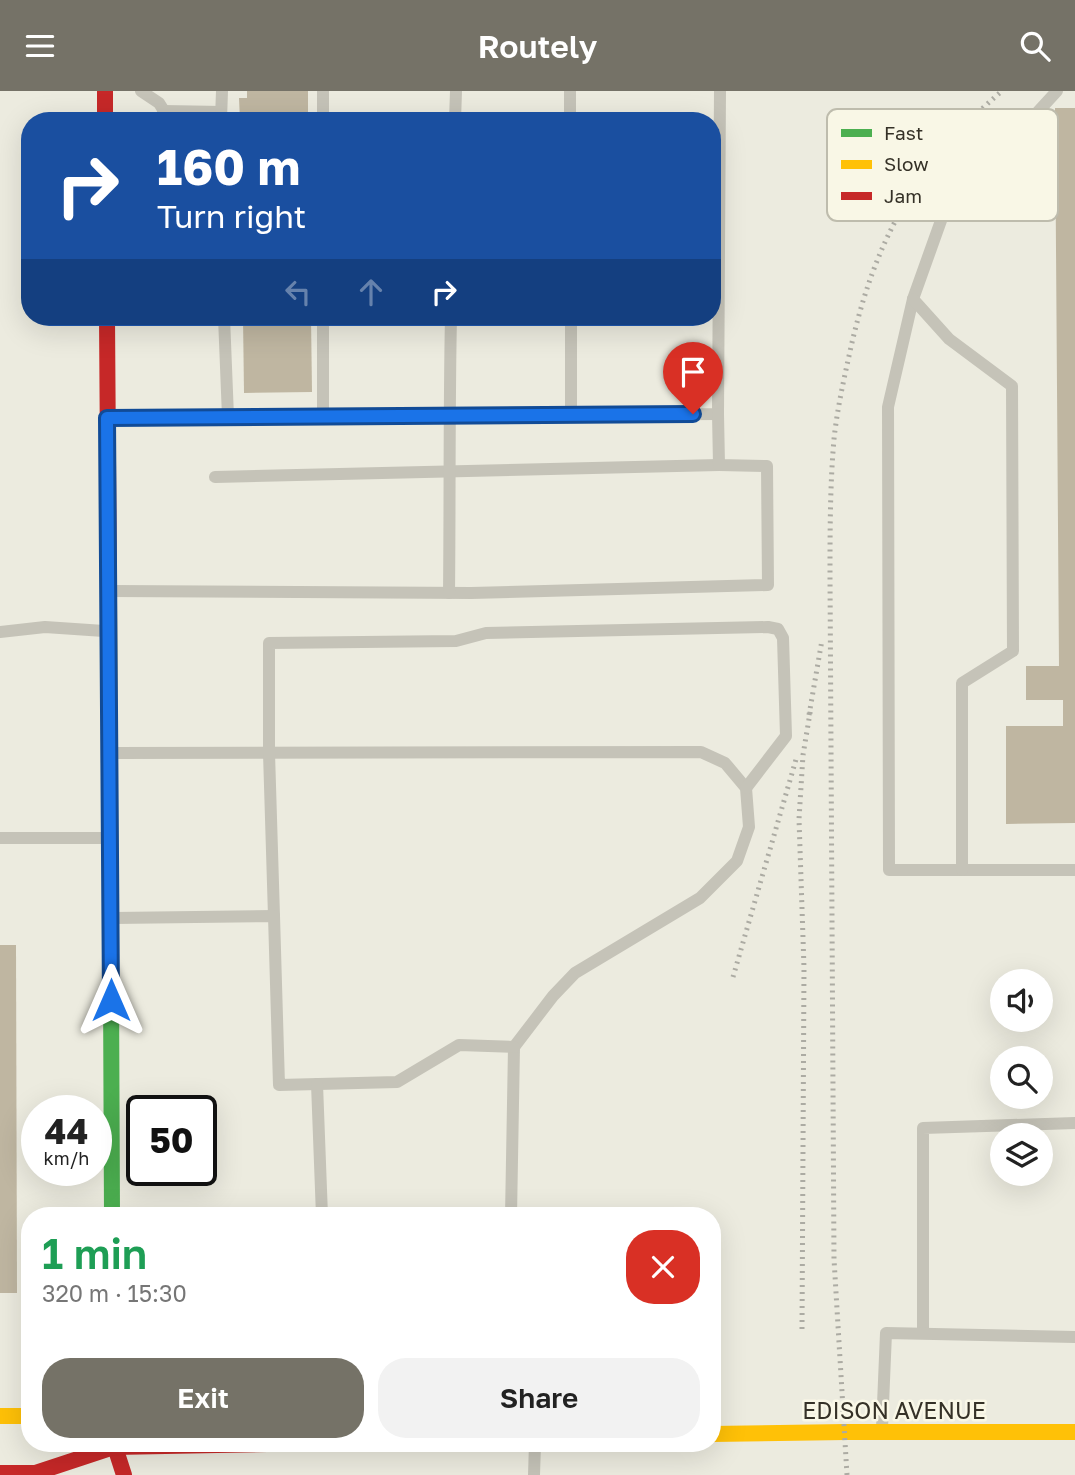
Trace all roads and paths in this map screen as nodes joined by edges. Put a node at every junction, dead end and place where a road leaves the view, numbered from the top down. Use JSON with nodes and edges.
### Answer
{"nodes":[{"id":1,"x":105,"y":91,"type":"edge"},
{"id":2,"x":141,"y":91,"type":"edge"},
{"id":3,"x":222,"y":91,"type":"edge"},
{"id":4,"x":323,"y":91,"type":"edge"},
{"id":5,"x":456,"y":91,"type":"edge"},
{"id":6,"x":570,"y":91,"type":"edge"},
{"id":7,"x":720,"y":91,"type":"edge"},
{"id":8,"x":1057,"y":91,"type":"edge"},
{"id":9,"x":1040,"y":109,"type":"edge"},
{"id":10,"x":105,"y":112,"type":"edge"},
{"id":11,"x":160,"y":112,"type":"edge"},
{"id":12,"x":221,"y":112,"type":"edge"},
{"id":13,"x":323,"y":112,"type":"edge"},
{"id":14,"x":455,"y":112,"type":"edge"},
{"id":15,"x":570,"y":112,"type":"edge"},
{"id":16,"x":720,"y":112,"type":"edge"},
{"id":17,"x":941,"y":221,"type":"edge"},
{"id":18,"x":913,"y":299,"type":"junction"},
{"id":19,"x":107,"y":326,"type":"edge"},
{"id":20,"x":224,"y":326,"type":"edge"},
{"id":21,"x":323,"y":326,"type":"edge"},
{"id":22,"x":451,"y":326,"type":"edge"},
{"id":23,"x":571,"y":326,"type":"edge"},
{"id":24,"x":719,"y":326,"type":"edge"},
{"id":25,"x":718,"y":414,"type":"junction"},
{"id":26,"x":449,"y":415,"type":"junction"},
{"id":27,"x":571,"y":415,"type":"junction"},
{"id":28,"x":323,"y":416,"type":"junction"},
{"id":29,"x":228,"y":417,"type":"junction"},
{"id":30,"x":107,"y":418,"type":"junction"},
{"id":31,"x":719,"y":465,"type":"junction"},
{"id":32,"x":451,"y":471,"type":"junction"},
{"id":33,"x":215,"y":477,"type":"dead end"},
{"id":34,"x":108,"y":591,"type":"junction"},
{"id":35,"x":449,"y":593,"type":"junction"},
{"id":36,"x":109,"y":631,"type":"junction"},
{"id":37,"x":0,"y":632,"type":"edge"},
{"id":38,"x":110,"y":753,"type":"junction"},
{"id":39,"x":269,"y":753,"type":"junction"},
{"id":40,"x":746,"y":788,"type":"junction"},
{"id":41,"x":0,"y":838,"type":"edge"},
{"id":42,"x":110,"y":838,"type":"junction"},
{"id":43,"x":962,"y":870,"type":"junction"},
{"id":44,"x":1075,"y":870,"type":"edge"},
{"id":45,"x":274,"y":916,"type":"junction"},
{"id":46,"x":111,"y":918,"type":"junction"},
{"id":47,"x":514,"y":1047,"type":"junction"},
{"id":48,"x":317,"y":1084,"type":"junction"},
{"id":49,"x":1075,"y":1123,"type":"edge"},
{"id":50,"x":113,"y":1207,"type":"edge"},
{"id":51,"x":322,"y":1207,"type":"edge"},
{"id":52,"x":511,"y":1207,"type":"edge"},
{"id":53,"x":923,"y":1333,"type":"junction"},
{"id":54,"x":1075,"y":1337,"type":"edge"},
{"id":55,"x":0,"y":1416,"type":"edge"},
{"id":56,"x":21,"y":1416,"type":"edge"},
{"id":57,"x":882,"y":1431,"type":"junction"},
{"id":58,"x":1075,"y":1432,"type":"edge"},
{"id":59,"x":721,"y":1434,"type":"edge"},
{"id":60,"x":93,"y":1452,"type":"edge"},
{"id":61,"x":109,"y":1452,"type":"edge"},
{"id":62,"x":115,"y":1452,"type":"edge"},
{"id":63,"x":535,"y":1452,"type":"edge"},
{"id":64,"x":102,"y":1466,"type":"dead end"},
{"id":65,"x":0,"y":1473,"type":"edge"},
{"id":66,"x":124,"y":1475,"type":"edge"},
{"id":67,"x":534,"y":1475,"type":"edge"}],
"edges":[{"from":1,"to":10,"type":"main road"},
{"from":2,"to":11,"type":"lane"},
{"from":3,"to":12,"type":"lane"},
{"from":4,"to":13,"type":"lane"},
{"from":5,"to":14,"type":"lane"},
{"from":6,"to":15,"type":"lane"},
{"from":7,"to":16,"type":"lane"},
{"from":8,"to":9,"type":"lane"},
{"from":17,"to":18,"type":"lane"},
{"from":18,"to":43,"type":"lane"},
{"from":18,"to":43,"type":"lane"},
{"from":19,"to":30,"type":"main road"},
{"from":20,"to":29,"type":"lane"},
{"from":21,"to":28,"type":"lane"},
{"from":22,"to":26,"type":"lane"},
{"from":23,"to":27,"type":"lane"},
{"from":24,"to":25,"type":"lane"},
{"from":25,"to":27,"type":"lane"},
{"from":25,"to":31,"type":"lane"},
{"from":26,"to":27,"type":"lane"},
{"from":26,"to":28,"type":"lane"},
{"from":26,"to":32,"type":"lane"},
{"from":28,"to":29,"type":"lane"},
{"from":29,"to":30,"type":"lane"},
{"from":30,"to":34,"type":"main road"},
{"from":31,"to":32,"type":"lane"},
{"from":31,"to":35,"type":"lane"},
{"from":32,"to":33,"type":"lane"},
{"from":32,"to":35,"type":"lane"},
{"from":34,"to":35,"type":"lane"},
{"from":34,"to":36,"type":"main road"},
{"from":36,"to":37,"type":"lane"},
{"from":36,"to":38,"type":"main road"},
{"from":38,"to":39,"type":"lane"},
{"from":38,"to":42,"type":"main road"},
{"from":39,"to":40,"type":"lane"},
{"from":39,"to":40,"type":"lane"},
{"from":39,"to":45,"type":"lane"},
{"from":40,"to":47,"type":"lane"},
{"from":41,"to":42,"type":"lane"},
{"from":42,"to":46,"type":"main road"},
{"from":43,"to":44,"type":"lane"},
{"from":45,"to":46,"type":"lane"},
{"from":45,"to":48,"type":"lane"},
{"from":46,"to":50,"type":"main road"},
{"from":47,"to":48,"type":"lane"},
{"from":47,"to":52,"type":"lane"},
{"from":48,"to":51,"type":"lane"},
{"from":49,"to":53,"type":"lane"},
{"from":53,"to":54,"type":"lane"},
{"from":53,"to":57,"type":"lane"},
{"from":55,"to":56,"type":"main road"},
{"from":57,"to":58,"type":"main road","name":"EDISON AVENUE"},
{"from":57,"to":59,"type":"main road","name":"EDISON AVENUE"},
{"from":60,"to":65,"type":"main road"},
{"from":61,"to":64,"type":"main road"},
{"from":62,"to":66,"type":"main road"},
{"from":63,"to":67,"type":"lane"}]}
